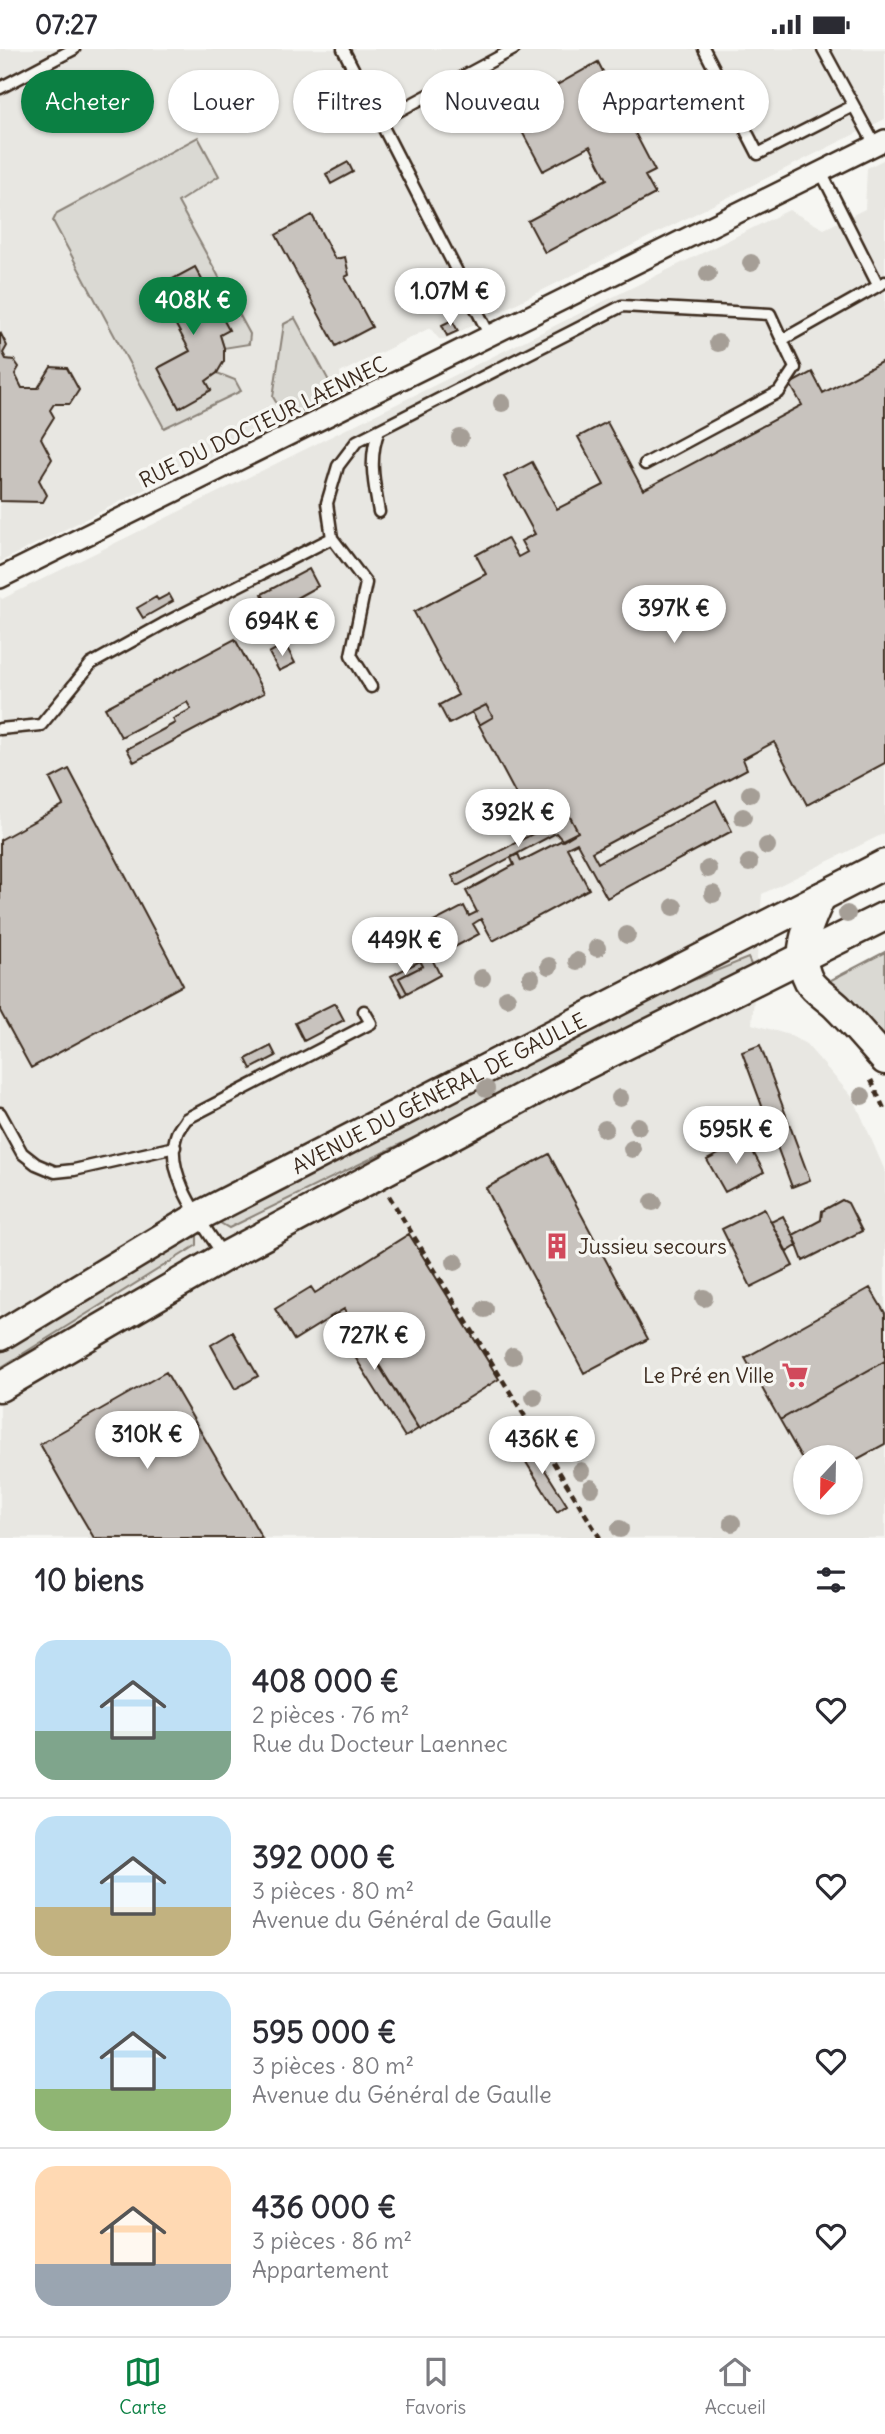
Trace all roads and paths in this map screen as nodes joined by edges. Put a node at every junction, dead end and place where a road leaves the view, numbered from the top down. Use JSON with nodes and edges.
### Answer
{"nodes":[{"id":1,"x":74,"y":49,"type":"edge"},
{"id":2,"x":343,"y":49,"type":"edge"},
{"id":3,"x":514,"y":49,"type":"edge"},
{"id":4,"x":704,"y":49,"type":"edge"},
{"id":5,"x":823,"y":49,"type":"edge"},
{"id":6,"x":354,"y":70,"type":"edge"},
{"id":7,"x":0,"y":88,"type":"edge"},
{"id":8,"x":853,"y":106,"type":"junction"},
{"id":9,"x":406,"y":107,"type":"edge"},
{"id":10,"x":386,"y":133,"type":"edge"},
{"id":11,"x":880,"y":143,"type":"edge"},
{"id":12,"x":821,"y":172,"type":"junction"},
{"id":13,"x":882,"y":284,"type":"edge"},
{"id":14,"x":490,"y":336,"type":"junction"},
{"id":15,"x":782,"y":340,"type":"junction"},
{"id":16,"x":379,"y":430,"type":"junction"},
{"id":17,"x":645,"y":464,"type":"dead end"},
{"id":18,"x":379,"y":512,"type":"dead end"},
{"id":19,"x":332,"y":538,"type":"junction"},
{"id":20,"x":0,"y":578,"type":"edge"},
{"id":21,"x":371,"y":687,"type":"dead end"},
{"id":22,"x":0,"y":729,"type":"edge"},
{"id":23,"x":885,"y":864,"type":"edge"},
{"id":24,"x":857,"y":878,"type":"junction"},
{"id":25,"x":885,"y":892,"type":"edge"},
{"id":26,"x":821,"y":897,"type":"junction"},
{"id":27,"x":885,"y":916,"type":"edge"},
{"id":28,"x":804,"y":957,"type":"junction"},
{"id":29,"x":364,"y":1011,"type":"dead end"},
{"id":30,"x":885,"y":1061,"type":"edge"},
{"id":31,"x":0,"y":1113,"type":"edge"},
{"id":32,"x":175,"y":1147,"type":"junction"},
{"id":33,"x":385,"y":1190,"type":"dead end"},
{"id":34,"x":199,"y":1216,"type":"junction"},
{"id":35,"x":224,"y":1257,"type":"junction"},
{"id":36,"x":0,"y":1336,"type":"edge"},
{"id":37,"x":0,"y":1387,"type":"edge"},
{"id":38,"x":600,"y":1538,"type":"edge"}],
"edges":[{"from":1,"to":7,"type":"lane"},
{"from":2,"to":6,"type":"lane"},
{"from":3,"to":9,"type":"lane"},
{"from":4,"to":8,"type":"lane"},
{"from":5,"to":8,"type":"lane"},
{"from":8,"to":11,"type":"lane"},
{"from":10,"to":14,"type":"lane"},
{"from":11,"to":12,"type":"street","name":"RUE DU DOCTEUR LAENNEC"},
{"from":12,"to":13,"type":"lane"},
{"from":12,"to":14,"type":"street","name":"RUE DU DOCTEUR LAENNEC"},
{"from":13,"to":15,"type":"lane"},
{"from":14,"to":20,"type":"street","name":"RUE DU DOCTEUR LAENNEC"},
{"from":15,"to":16,"type":"lane"},
{"from":15,"to":17,"type":"lane"},
{"from":16,"to":18,"type":"lane"},
{"from":16,"to":19,"type":"lane"},
{"from":19,"to":21,"type":"lane"},
{"from":19,"to":22,"type":"lane"},
{"from":23,"to":24,"type":"main road","name":"AVENUE DU GÉNÉRAL DE GAULLE"},
{"from":24,"to":25,"type":"main road"},
{"from":24,"to":26,"type":"main road","name":"AVENUE DU GÉNÉRAL DE GAULLE"},
{"from":26,"to":28,"type":"main road"},
{"from":26,"to":34,"type":"main road","name":"AVENUE DU GÉNÉRAL DE GAULLE"},
{"from":27,"to":28,"type":"main road","name":"AVENUE DU GÉNÉRAL DE GAULLE"},
{"from":28,"to":30,"type":"main road"},
{"from":28,"to":35,"type":"main road","name":"AVENUE DU GÉNÉRAL DE GAULLE"},
{"from":29,"to":32,"type":"lane"},
{"from":31,"to":32,"type":"lane"},
{"from":32,"to":34,"type":"lane"},
{"from":33,"to":38,"type":"path"},
{"from":34,"to":35,"type":"lane"},
{"from":34,"to":36,"type":"main road","name":"AVENUE DU GÉNÉRAL DE GAULLE"},
{"from":35,"to":37,"type":"main road","name":"AVENUE DU GÉNÉRAL DE GAULLE"}]}
